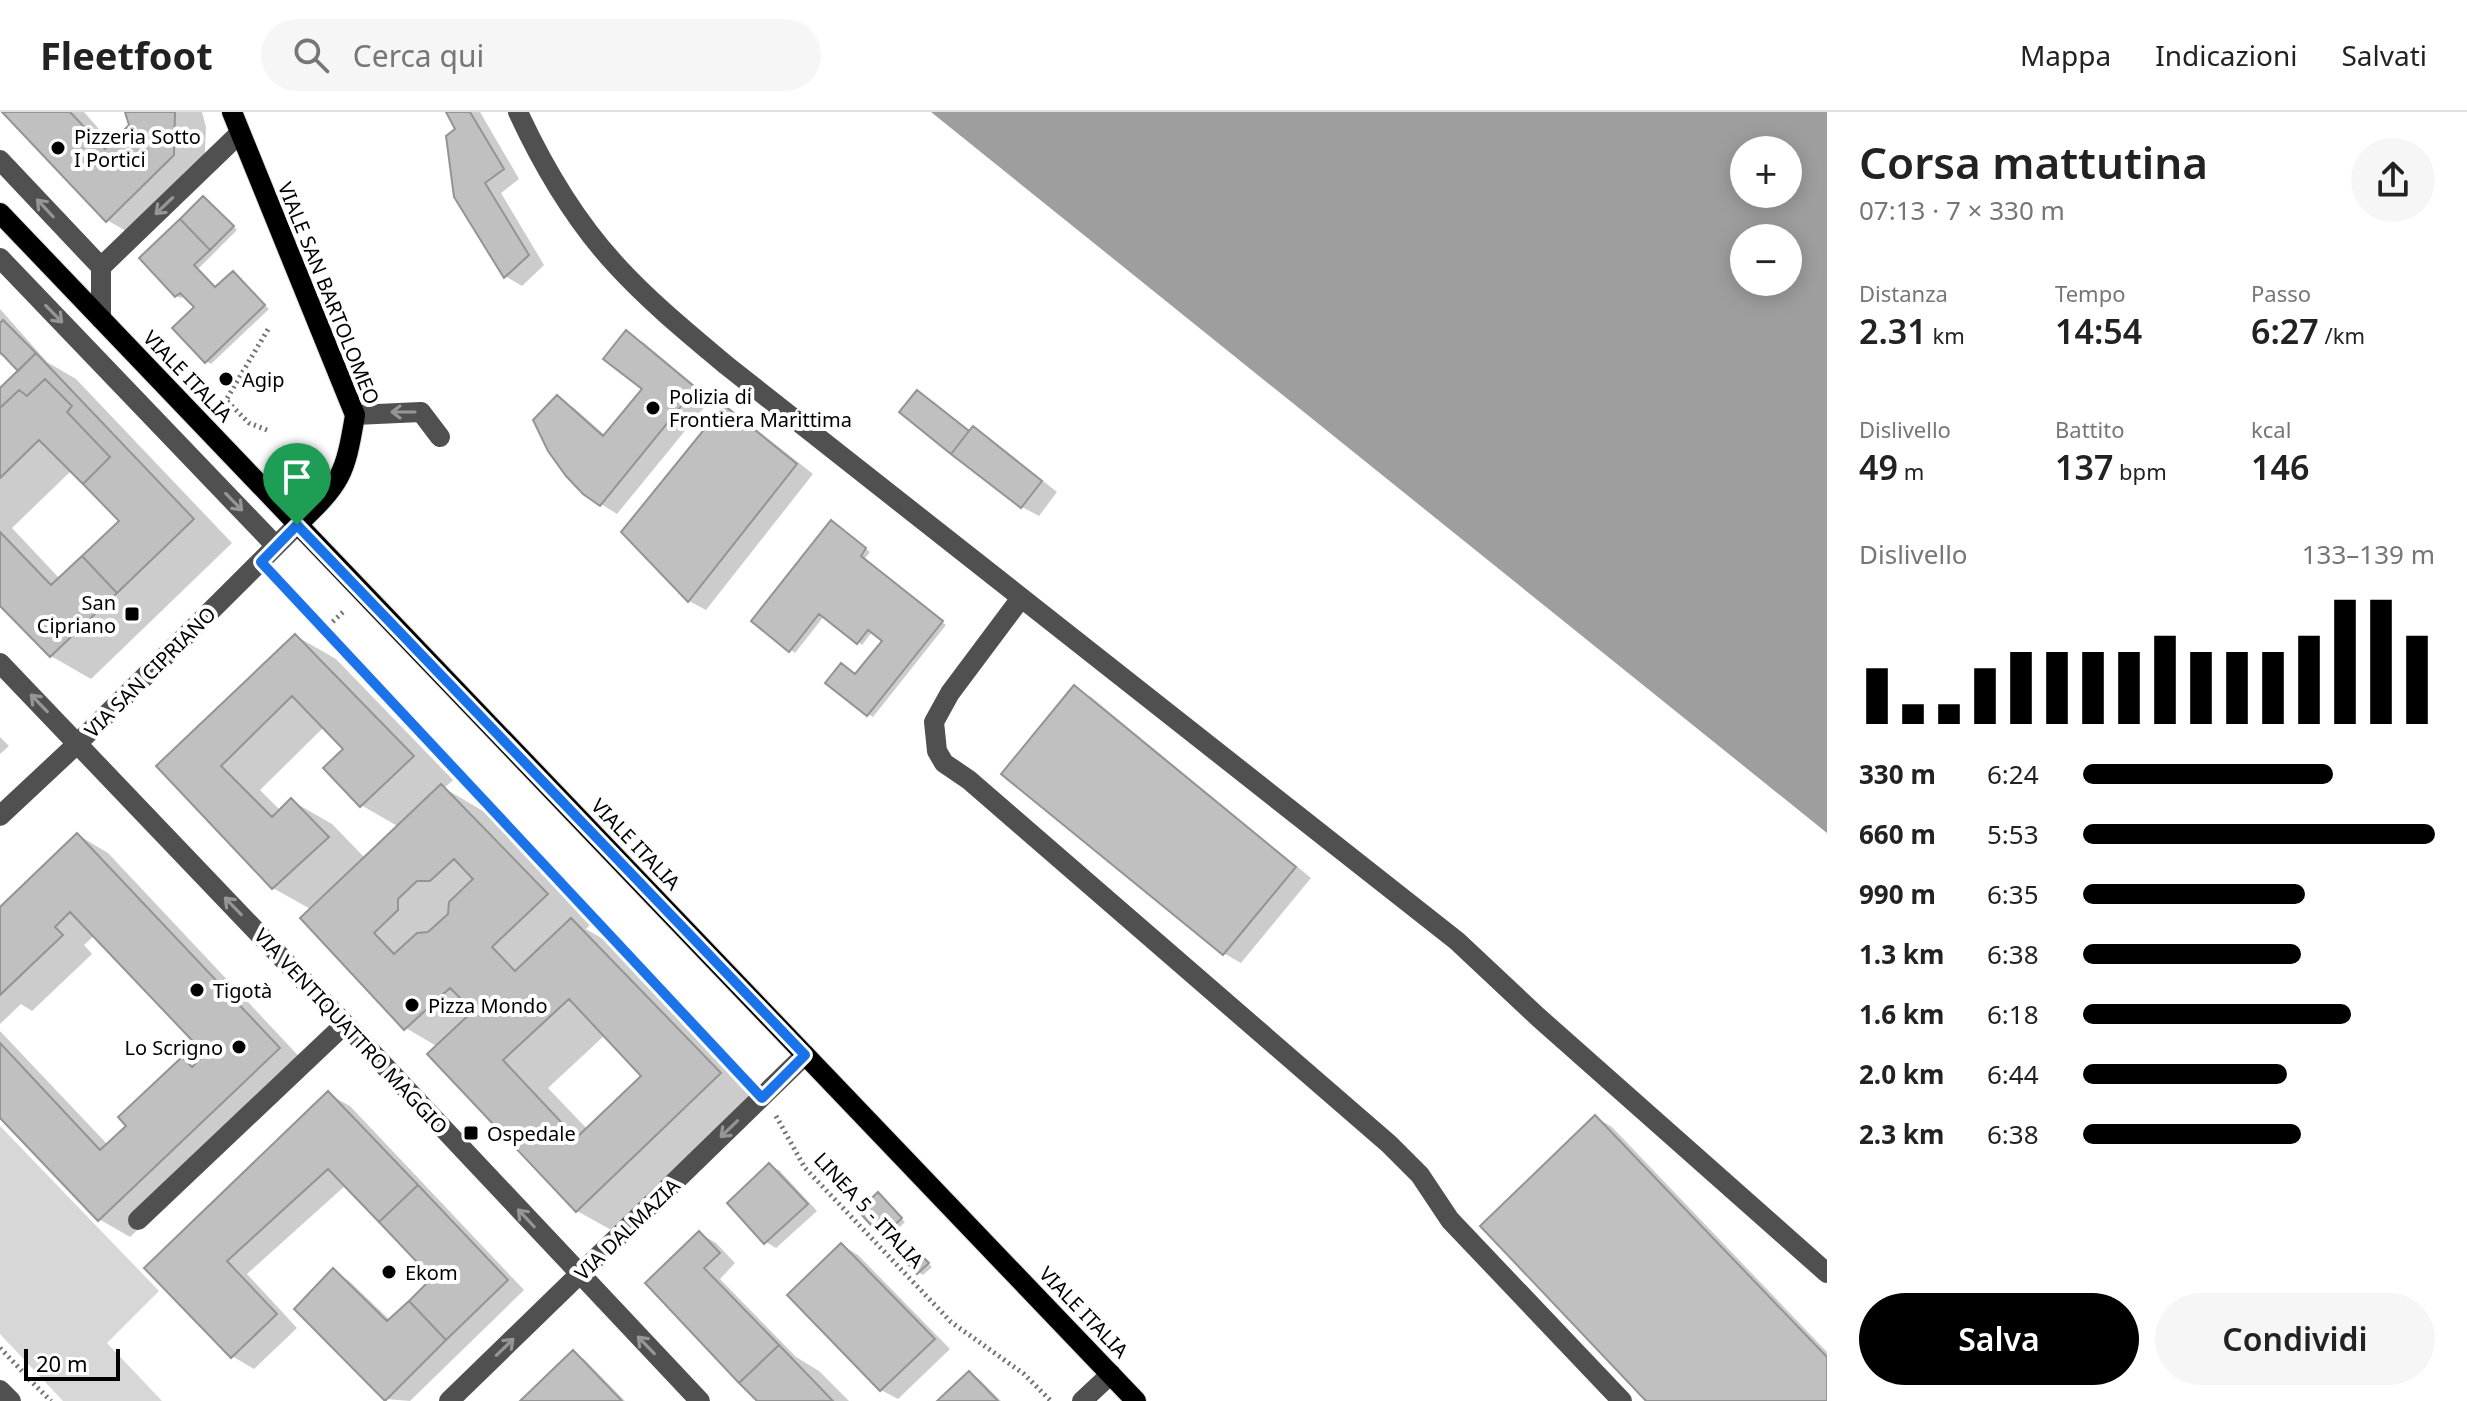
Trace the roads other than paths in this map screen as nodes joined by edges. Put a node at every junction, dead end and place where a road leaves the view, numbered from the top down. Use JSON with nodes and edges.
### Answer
{"nodes":[{"id":1,"x":232,"y":112,"type":"edge"},
{"id":2,"x":518,"y":112,"type":"edge"},
{"id":3,"x":240,"y":133,"type":"junction"},
{"id":4,"x":0,"y":160,"type":"edge"},
{"id":5,"x":0,"y":213,"type":"edge"},
{"id":6,"x":0,"y":258,"type":"edge"},
{"id":7,"x":101,"y":267,"type":"junction"},
{"id":8,"x":101,"y":319,"type":"junction"},
{"id":9,"x":355,"y":415,"type":"junction"},
{"id":10,"x":440,"y":437,"type":"dead end"},
{"id":11,"x":297,"y":525,"type":"junction"},
{"id":12,"x":276,"y":546,"type":"junction"},
{"id":13,"x":1021,"y":598,"type":"junction"},
{"id":14,"x":0,"y":663,"type":"edge"},
{"id":15,"x":78,"y":743,"type":"junction"},
{"id":16,"x":0,"y":816,"type":"edge"},
{"id":17,"x":345,"y":1024,"type":"junction"},
{"id":18,"x":805,"y":1055,"type":"junction"},
{"id":19,"x":138,"y":1220,"type":"dead end"},
{"id":20,"x":1827,"y":1273,"type":"edge"},
{"id":21,"x":580,"y":1275,"type":"junction"},
{"id":22,"x":1111,"y":1374,"type":"junction"},
{"id":23,"x":0,"y":1390,"type":"edge"},
{"id":24,"x":11,"y":1401,"type":"edge"},
{"id":25,"x":449,"y":1401,"type":"edge"},
{"id":26,"x":700,"y":1401,"type":"edge"},
{"id":27,"x":1082,"y":1401,"type":"edge"},
{"id":28,"x":1136,"y":1401,"type":"edge"},
{"id":29,"x":1622,"y":1401,"type":"edge"}],
"edges":[{"from":1,"to":3,"type":"main road","name":"VIALE SAN BARTOLOMEO"},
{"from":2,"to":13,"type":"street"},
{"from":3,"to":7,"type":"street","one_way":true},
{"from":3,"to":9,"type":"main road","name":"VIALE SAN BARTOLOMEO"},
{"from":7,"to":4,"type":"street","one_way":true},
{"from":5,"to":8,"type":"main road","name":"VIALE ITALIA"},
{"from":6,"to":12,"type":"street","one_way":true},
{"from":7,"to":8,"type":"street"},
{"from":8,"to":11,"type":"main road","name":"VIALE ITALIA"},
{"from":10,"to":9,"type":"street","one_way":true},
{"from":9,"to":11,"type":"main road","name":"VIALE SAN BARTOLOMEO"},
{"from":11,"to":12,"type":"street","name":"VIA SAN CIPRIANO"},
{"from":11,"to":18,"type":"main road","name":"VIALE ITALIA"},
{"from":12,"to":15,"type":"street","name":"VIA SAN CIPRIANO"},
{"from":13,"to":20,"type":"street"},
{"from":13,"to":29,"type":"street"},
{"from":15,"to":14,"type":"street","name":"VIA VENTIQUATTRO MAGGIO","one_way":true},
{"from":15,"to":16,"type":"street","name":"VIA SAN CIPRIANO"},
{"from":17,"to":15,"type":"street","name":"VIA VENTIQUATTRO MAGGIO","one_way":true},
{"from":17,"to":19,"type":"street"},
{"from":21,"to":17,"type":"street","name":"VIA VENTIQUATTRO MAGGIO","one_way":true},
{"from":18,"to":21,"type":"street","name":"VIA DALMAZIA","one_way":true},
{"from":18,"to":22,"type":"main road","name":"VIALE ITALIA"},
{"from":25,"to":21,"type":"street","name":"VIA DALMAZIA","one_way":true},
{"from":26,"to":21,"type":"street","name":"VIA VENTIQUATTRO MAGGIO","one_way":true},
{"from":22,"to":27,"type":"street"},
{"from":22,"to":28,"type":"main road","name":"VIALE ITALIA"},
{"from":23,"to":24,"type":"street"}]}
